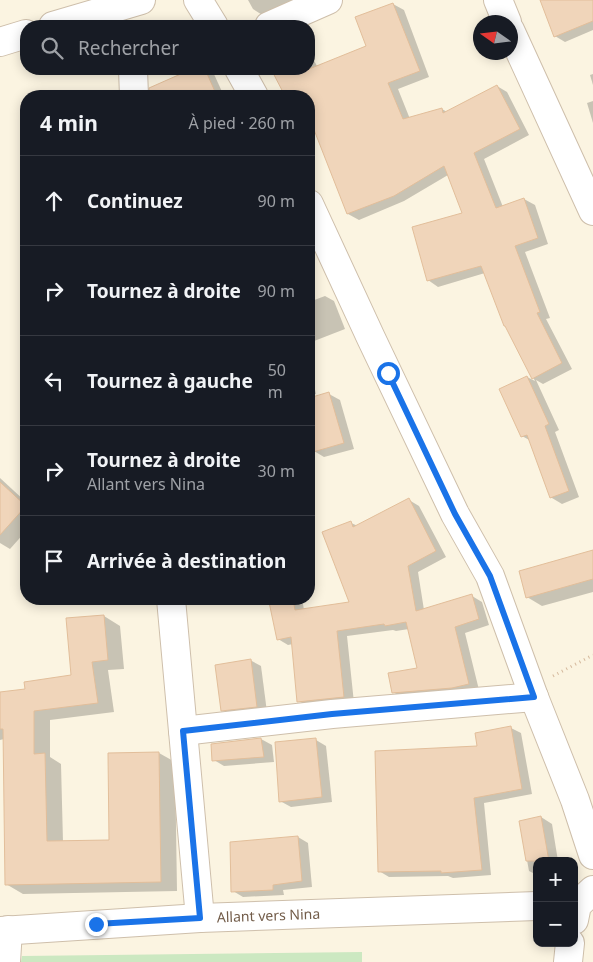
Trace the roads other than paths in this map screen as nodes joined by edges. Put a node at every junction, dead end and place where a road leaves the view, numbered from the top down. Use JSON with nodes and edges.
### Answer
{"nodes":[{"id":1,"x":198,"y":0,"type":"edge"},
{"id":2,"x":328,"y":0,"type":"edge"},
{"id":3,"x":498,"y":0,"type":"edge"},
{"id":4,"x":135,"y":10,"type":"edge"},
{"id":5,"x":504,"y":15,"type":"edge"},
{"id":6,"x":84,"y":20,"type":"edge"},
{"id":7,"x":210,"y":20,"type":"edge"},
{"id":8,"x":283,"y":20,"type":"edge"},
{"id":9,"x":20,"y":36,"type":"edge"},
{"id":10,"x":0,"y":42,"type":"edge"},
{"id":11,"x":518,"y":47,"type":"edge"},
{"id":12,"x":133,"y":75,"type":"edge"},
{"id":13,"x":242,"y":75,"type":"edge"},
{"id":14,"x":134,"y":90,"type":"edge"},
{"id":15,"x":251,"y":90,"type":"edge"},
{"id":16,"x":593,"y":211,"type":"edge"},
{"id":17,"x":315,"y":217,"type":"edge"},
{"id":18,"x":171,"y":605,"type":"edge"},
{"id":19,"x":532,"y":693,"type":"junction"},
{"id":20,"x":183,"y":731,"type":"junction"},
{"id":21,"x":593,"y":855,"type":"edge"},
{"id":22,"x":533,"y":906,"type":"edge"},
{"id":23,"x":200,"y":918,"type":"junction"},
{"id":24,"x":4,"y":931,"type":"edge"},
{"id":25,"x":570,"y":947,"type":"edge"},
{"id":26,"x":6,"y":962,"type":"edge"},
{"id":27,"x":568,"y":962,"type":"edge"}],
"edges":[{"from":1,"to":7,"type":"street"},
{"from":2,"to":8,"type":"street"},
{"from":3,"to":5,"type":"street"},
{"from":4,"to":6,"type":"street"},
{"from":9,"to":10,"type":"street"},
{"from":11,"to":16,"type":"street"},
{"from":12,"to":14,"type":"street"},
{"from":13,"to":15,"type":"street"},
{"from":17,"to":19,"type":"street"},
{"from":18,"to":20,"type":"street"},
{"from":19,"to":20,"type":"street"},
{"from":19,"to":21,"type":"street"},
{"from":20,"to":23,"type":"street"},
{"from":22,"to":23,"type":"street","name":"Allant vers Nina"},
{"from":23,"to":24,"type":"street","name":"Allant vers Nina"},
{"from":24,"to":26,"type":"street"},
{"from":25,"to":27,"type":"street"}]}
